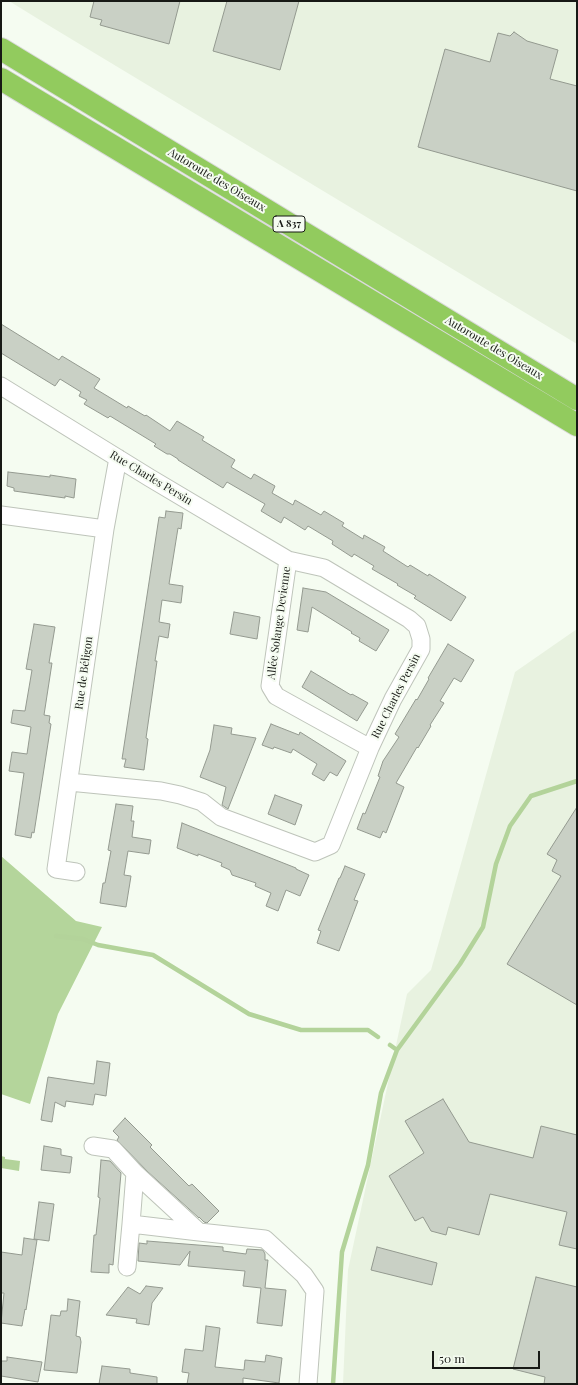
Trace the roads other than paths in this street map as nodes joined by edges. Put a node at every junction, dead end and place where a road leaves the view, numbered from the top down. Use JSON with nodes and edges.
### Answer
{"nodes":[{"id":1,"x":1,"y":49,"type":"edge"},
{"id":2,"x":1,"y":78,"type":"edge"},
{"id":3,"x":1,"y":386,"type":"edge"},
{"id":4,"x":577,"y":399,"type":"edge"},
{"id":5,"x":577,"y":425,"type":"edge"},
{"id":6,"x":118,"y":458,"type":"junction"},
{"id":7,"x":1,"y":515,"type":"edge"},
{"id":8,"x":105,"y":529,"type":"junction"},
{"id":9,"x":288,"y":560,"type":"junction"},
{"id":10,"x":370,"y":748,"type":"junction"},
{"id":11,"x":68,"y":782,"type":"junction"},
{"id":12,"x":76,"y":872,"type":"dead end"},
{"id":13,"x":93,"y":1146,"type":"dead end"},
{"id":14,"x":135,"y":1173,"type":"junction"},
{"id":15,"x":131,"y":1224,"type":"junction"},
{"id":16,"x":199,"y":1232,"type":"junction"},
{"id":17,"x":127,"y":1267,"type":"dead end"},
{"id":18,"x":308,"y":1384,"type":"edge"}],
"edges":[{"from":1,"to":4,"type":"highway","name":"Autoroute des Oiseaux","number":"A 837"},
{"from":2,"to":5,"type":"highway","number":"A 837"},
{"from":3,"to":6,"type":"street","name":"Rue Charles Persin"},
{"from":6,"to":8,"type":"street","name":"Rue de Béligon"},
{"from":6,"to":9,"type":"street","name":"Rue Charles Persin"},
{"from":7,"to":8,"type":"street"},
{"from":8,"to":11,"type":"street","name":"Rue de Béligon"},
{"from":9,"to":10,"type":"street","name":"Allée Solange Devienne"},
{"from":9,"to":10,"type":"street","name":"Rue Charles Persin"},
{"from":10,"to":11,"type":"street","name":"Rue Charles Persin"},
{"from":11,"to":12,"type":"street","name":"Rue de Béligon"},
{"from":13,"to":14,"type":"street"},
{"from":14,"to":15,"type":"street"},
{"from":14,"to":16,"type":"street"},
{"from":15,"to":16,"type":"street"},
{"from":15,"to":17,"type":"street"},
{"from":16,"to":18,"type":"street"}]}
